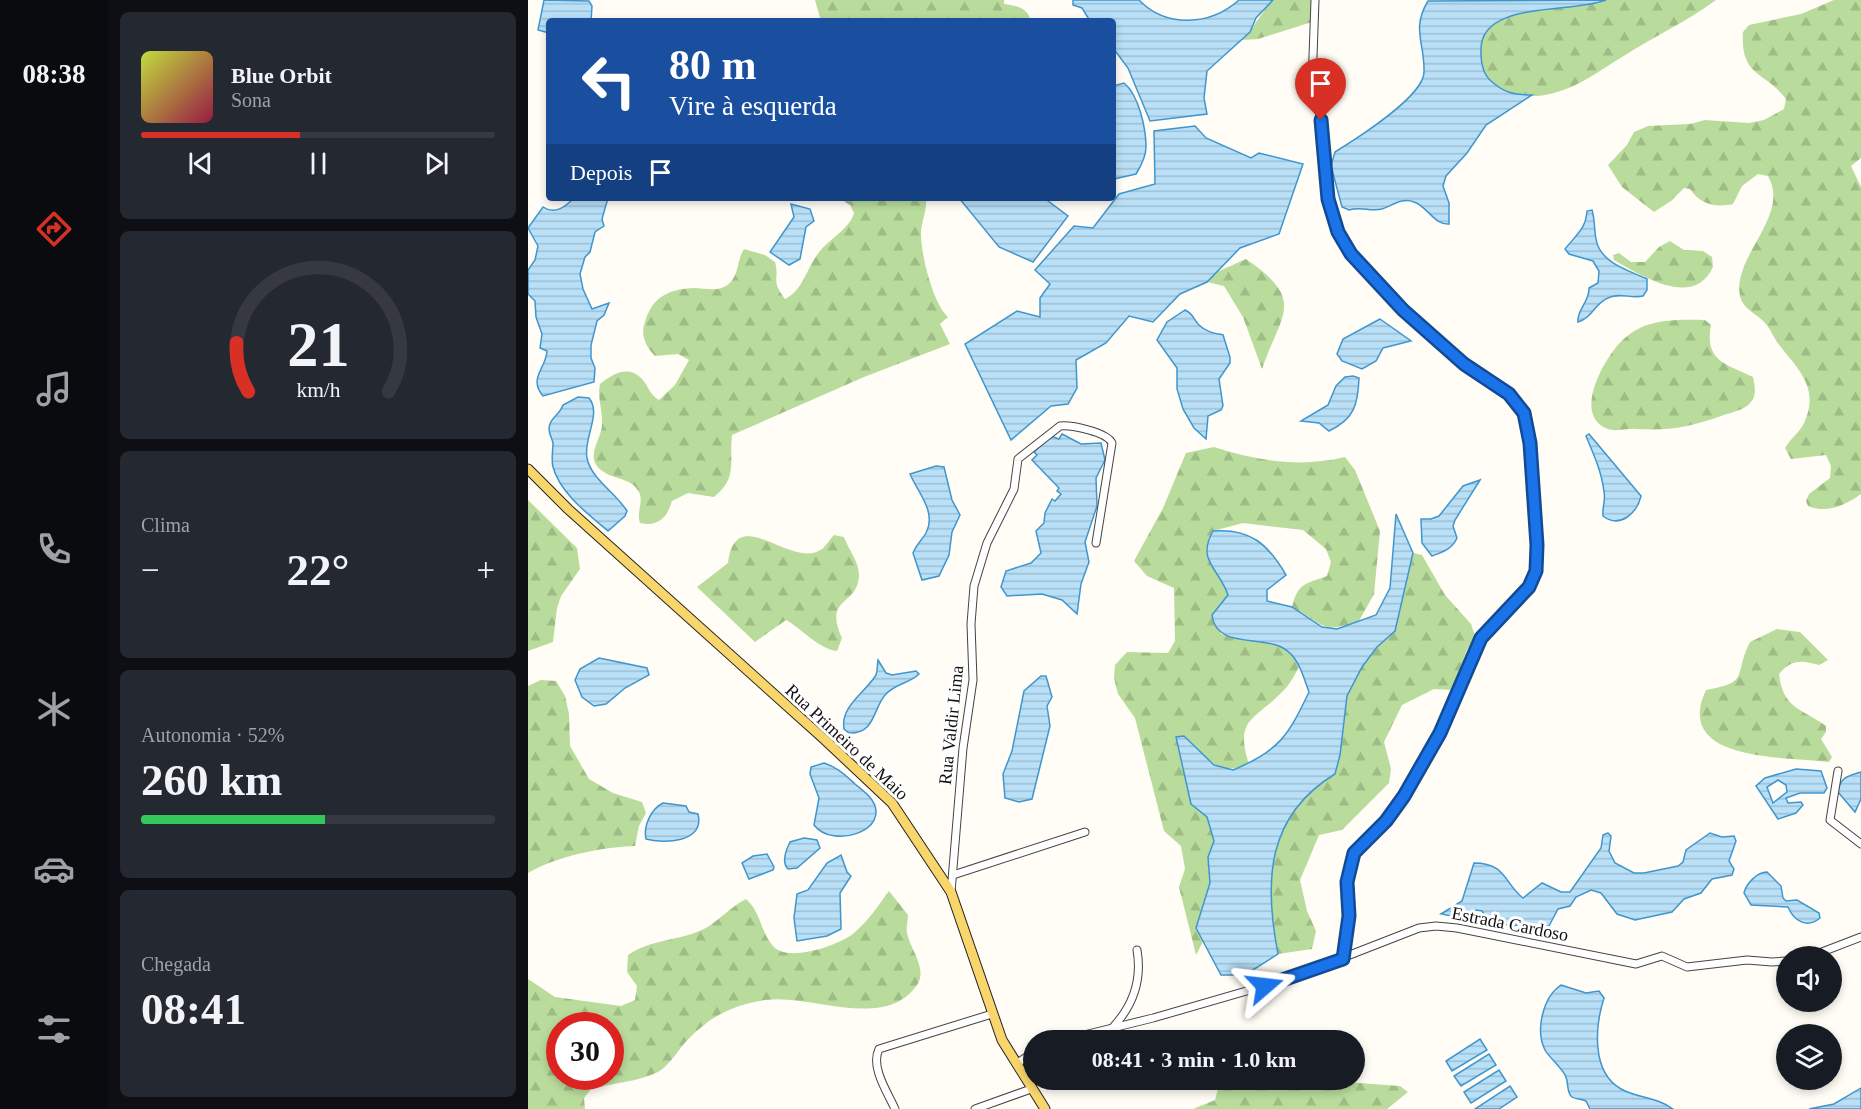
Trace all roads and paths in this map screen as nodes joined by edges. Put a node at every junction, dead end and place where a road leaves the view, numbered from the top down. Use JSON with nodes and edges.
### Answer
{"nodes":[{"id":1,"x":1315,"y":0,"type":"edge"},
{"id":2,"x":528,"y":469,"type":"edge"},
{"id":3,"x":1096,"y":543,"type":"dead end"},
{"id":4,"x":1838,"y":771,"type":"dead end"},
{"id":5,"x":1085,"y":832,"type":"dead end"},
{"id":6,"x":1861,"y":844,"type":"edge"},
{"id":7,"x":953,"y":875,"type":"junction"},
{"id":8,"x":951,"y":892,"type":"junction"},
{"id":9,"x":1861,"y":937,"type":"edge"},
{"id":10,"x":1838,"y":946,"type":"edge"},
{"id":11,"x":1137,"y":950,"type":"dead end"},
{"id":12,"x":1343,"y":959,"type":"junction"},
{"id":13,"x":1776,"y":962,"type":"edge"},
{"id":14,"x":992,"y":1014,"type":"junction"},
{"id":15,"x":1114,"y":1026,"type":"junction"},
{"id":16,"x":1100,"y":1030,"type":"edge"},
{"id":17,"x":1023,"y":1059,"type":"edge"},
{"id":18,"x":1016,"y":1064,"type":"junction"},
{"id":19,"x":1023,"y":1076,"type":"edge"},
{"id":20,"x":1027,"y":1090,"type":"edge"},
{"id":21,"x":1031,"y":1090,"type":"edge"},
{"id":22,"x":895,"y":1109,"type":"edge"},
{"id":23,"x":975,"y":1109,"type":"edge"},
{"id":24,"x":1045,"y":1109,"type":"edge"}],
"edges":[{"from":1,"to":12,"type":"street"},
{"from":2,"to":8,"type":"main road","name":"Rua Primeiro de Maio"},
{"from":3,"to":7,"type":"street","name":"Rua Valdir Lima"},
{"from":4,"to":6,"type":"street"},
{"from":5,"to":7,"type":"street"},
{"from":7,"to":8,"type":"street","name":"Rua Valdir Lima"},
{"from":8,"to":14,"type":"main road","name":"Rua Primeiro de Maio"},
{"from":9,"to":10,"type":"street"},
{"from":11,"to":15,"type":"street"},
{"from":12,"to":13,"type":"street","name":"Estrada Cardoso"},
{"from":12,"to":15,"type":"street","name":"Estrada Cardoso"},
{"from":14,"to":18,"type":"main road","name":"Rua Primeiro de Maio"},
{"from":14,"to":22,"type":"street"},
{"from":15,"to":16,"type":"street","name":"Estrada Cardoso"},
{"from":17,"to":18,"type":"street"},
{"from":18,"to":19,"type":"main road","name":"Rua Primeiro de Maio"},
{"from":20,"to":23,"type":"street"},
{"from":21,"to":24,"type":"main road","name":"Rua Primeiro de Maio"}]}
